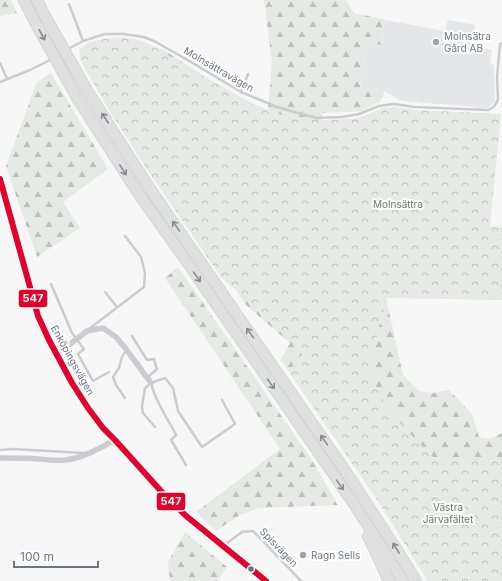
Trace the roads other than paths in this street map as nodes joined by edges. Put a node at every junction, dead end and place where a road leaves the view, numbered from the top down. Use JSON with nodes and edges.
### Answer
{"nodes":[{"id":1,"x":24,"y":0,"type":"edge"},
{"id":2,"x":37,"y":0,"type":"edge"},
{"id":3,"x":69,"y":4,"type":"dead end"},
{"id":4,"x":83,"y":41,"type":"junction"},
{"id":5,"x":502,"y":43,"type":"edge"},
{"id":6,"x":70,"y":48,"type":"dead end"},
{"id":7,"x":50,"y":60,"type":"dead end"},
{"id":8,"x":0,"y":63,"type":"edge"},
{"id":9,"x":248,"y":74,"type":"dead end"},
{"id":10,"x":7,"y":79,"type":"junction"},
{"id":11,"x":0,"y":82,"type":"edge"},
{"id":12,"x":241,"y":92,"type":"junction"},
{"id":13,"x":0,"y":179,"type":"edge"},
{"id":14,"x":125,"y":236,"type":"dead end"},
{"id":15,"x":51,"y":284,"type":"dead end"},
{"id":16,"x":105,"y":292,"type":"dead end"},
{"id":17,"x":117,"y":307,"type":"junction"},
{"id":18,"x":87,"y":331,"type":"junction"},
{"id":19,"x":132,"y":336,"type":"dead end"},
{"id":20,"x":77,"y":338,"type":"junction"},
{"id":21,"x":126,"y":349,"type":"junction"},
{"id":22,"x":57,"y":354,"type":"junction"},
{"id":23,"x":109,"y":372,"type":"dead end"},
{"id":24,"x":149,"y":380,"type":"junction"},
{"id":25,"x":125,"y":398,"type":"dead end"},
{"id":26,"x":222,"y":400,"type":"dead end"},
{"id":27,"x":155,"y":427,"type":"dead end"},
{"id":28,"x":115,"y":440,"type":"junction"},
{"id":29,"x":0,"y":450,"type":"edge"},
{"id":30,"x":88,"y":453,"type":"junction"},
{"id":31,"x":0,"y":458,"type":"edge"},
{"id":32,"x":186,"y":465,"type":"dead end"},
{"id":33,"x":354,"y":504,"type":"junction"},
{"id":34,"x":223,"y":546,"type":"junction"},
{"id":35,"x":264,"y":580,"type":"edge"},
{"id":36,"x":301,"y":581,"type":"edge"},
{"id":37,"x":389,"y":581,"type":"edge"},
{"id":38,"x":403,"y":581,"type":"edge"},
{"id":39,"x":416,"y":581,"type":"edge"}],
"edges":[{"from":1,"to":33,"type":"highway","one_way":true},
{"from":39,"to":2,"type":"highway","one_way":true},
{"from":3,"to":4,"type":"lane"},
{"from":4,"to":6,"type":"lane","name":"Molnsättravägen"},
{"from":4,"to":12,"type":"lane","name":"Molnsättravägen"},
{"from":5,"to":12,"type":"lane","name":"Molnsättravägen"},
{"from":7,"to":10,"type":"lane"},
{"from":8,"to":10,"type":"lane"},
{"from":9,"to":12,"type":"lane"},
{"from":10,"to":11,"type":"lane"},
{"from":13,"to":22,"type":"street","name":"Enköpingsvägen"},
{"from":14,"to":17,"type":"lane"},
{"from":15,"to":20,"type":"lane"},
{"from":16,"to":17,"type":"lane"},
{"from":17,"to":18,"type":"lane"},
{"from":18,"to":20,"type":"street"},
{"from":18,"to":21,"type":"street"},
{"from":19,"to":24,"type":"lane"},
{"from":20,"to":22,"type":"street"},
{"from":20,"to":23,"type":"lane"},
{"from":21,"to":24,"type":"street"},
{"from":21,"to":25,"type":"lane"},
{"from":22,"to":28,"type":"street","name":"Enköpingsvägen"},
{"from":24,"to":26,"type":"lane"},
{"from":24,"to":27,"type":"lane"},
{"from":24,"to":32,"type":"lane"},
{"from":28,"to":30,"type":"street"},
{"from":28,"to":34,"type":"street","name":"Enköpingsvägen"},
{"from":29,"to":30,"type":"lane"},
{"from":30,"to":31,"type":"street"},
{"from":33,"to":37,"type":"highway"},
{"from":33,"to":38,"type":"highway"},
{"from":34,"to":35,"type":"street","name":"Enköpingsvägen"},
{"from":34,"to":36,"type":"lane","name":"Spisvägen"}]}
